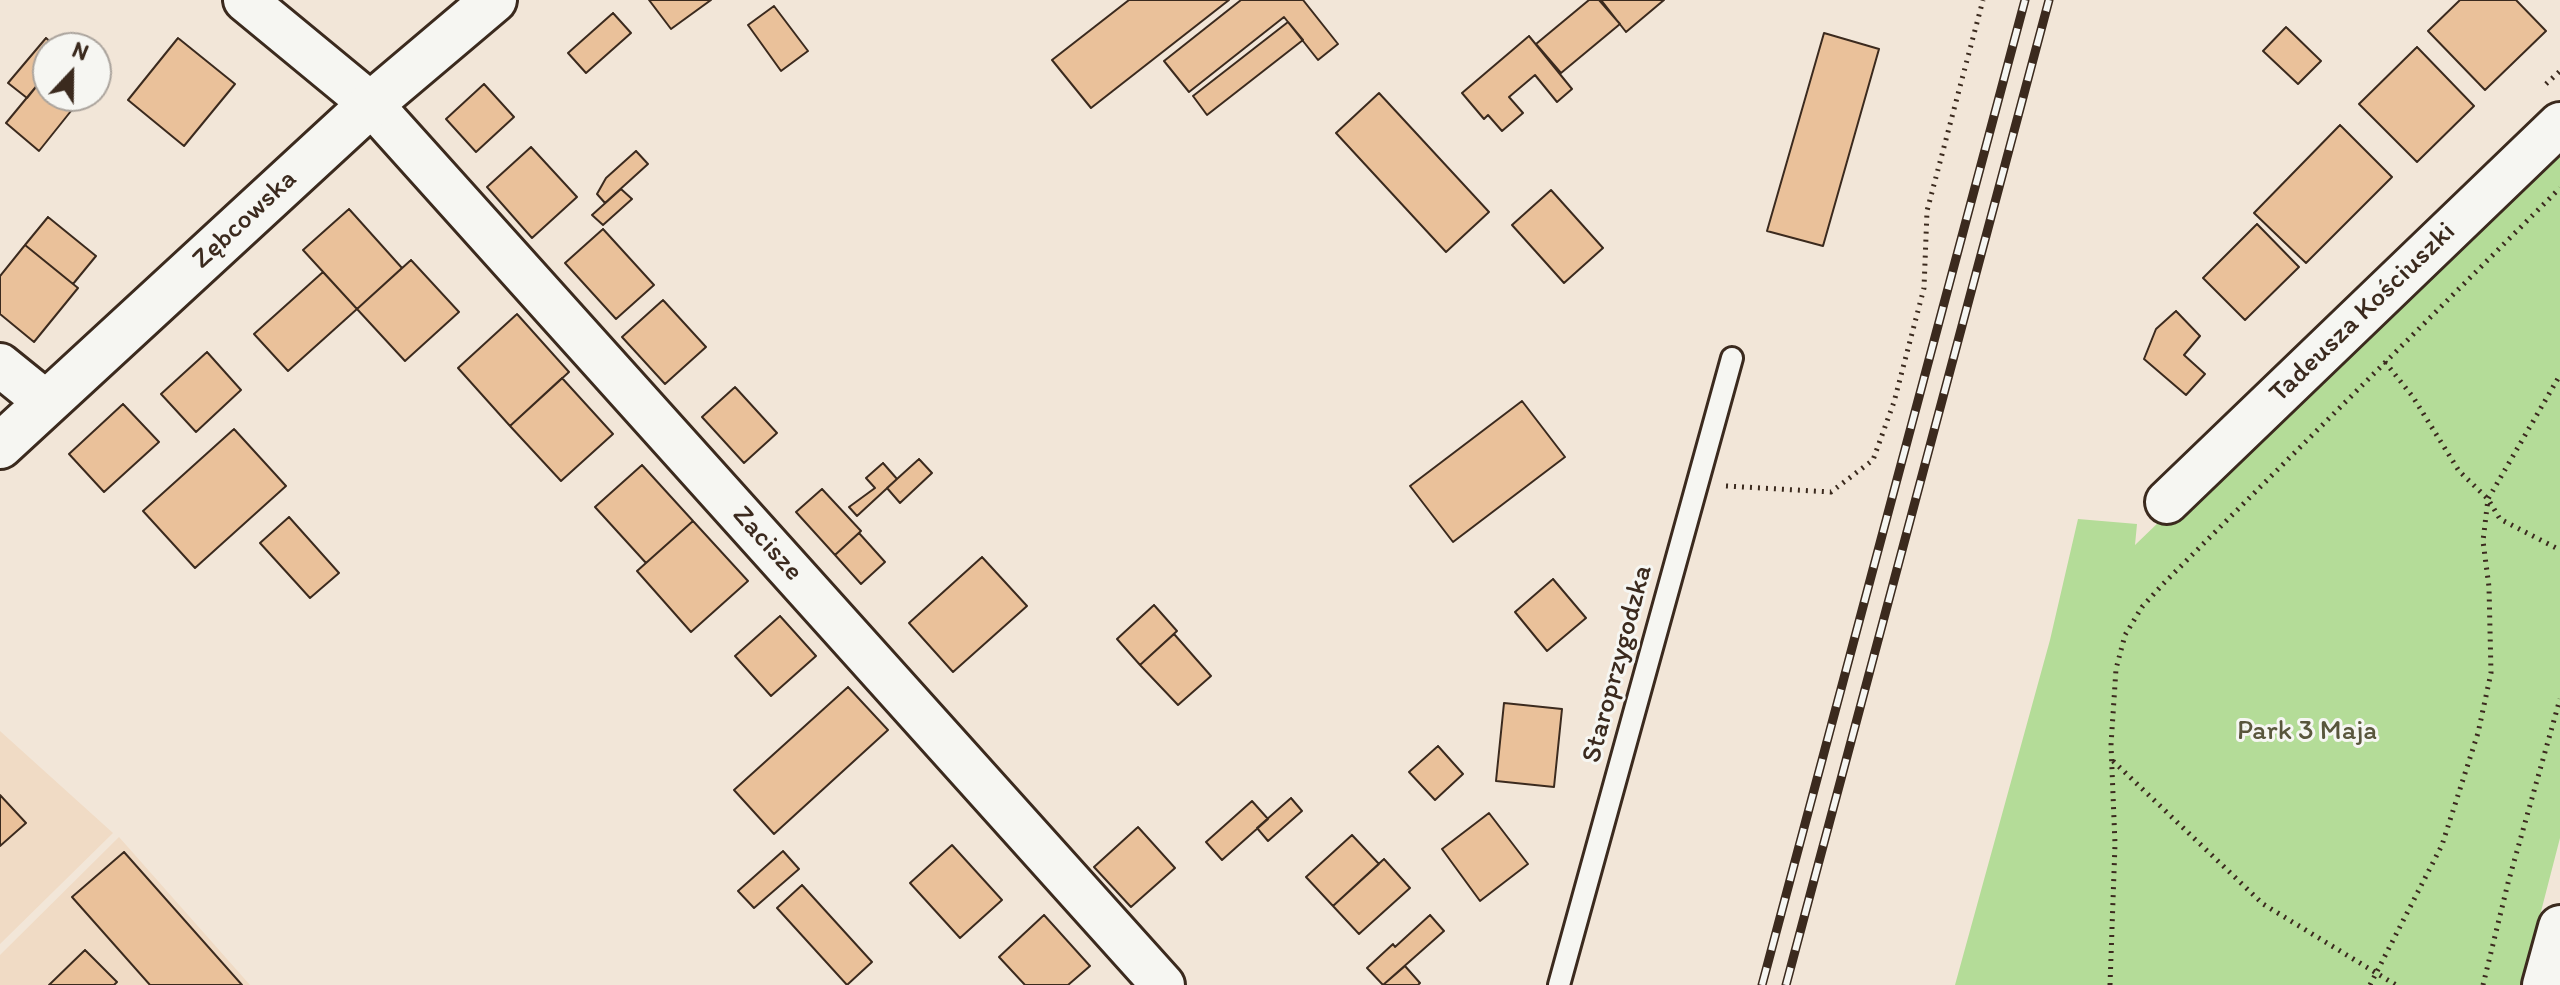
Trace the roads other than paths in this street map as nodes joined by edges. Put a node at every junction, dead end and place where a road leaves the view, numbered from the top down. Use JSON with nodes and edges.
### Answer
{"nodes":[{"id":1,"x":245,"y":0,"type":"edge"},
{"id":2,"x":494,"y":0,"type":"edge"},
{"id":3,"x":371,"y":104,"type":"junction"},
{"id":4,"x":2560,"y":124,"type":"edge"},
{"id":5,"x":1732,"y":358,"type":"dead end"},
{"id":6,"x":0,"y":365,"type":"edge"},
{"id":7,"x":47,"y":403,"type":"junction"},
{"id":8,"x":0,"y":446,"type":"edge"},
{"id":9,"x":2167,"y":502,"type":"dead end"},
{"id":10,"x":2560,"y":927,"type":"edge"},
{"id":11,"x":1163,"y":985,"type":"edge"},
{"id":12,"x":1559,"y":985,"type":"edge"},
{"id":13,"x":2544,"y":985,"type":"edge"}],
"edges":[{"from":1,"to":3,"type":"street","name":"Zacisze"},
{"from":2,"to":3,"type":"street","name":"Zębcowska"},
{"from":3,"to":7,"type":"street","name":"Zębcowska"},
{"from":3,"to":11,"type":"street","name":"Zacisze"},
{"from":4,"to":9,"type":"street","name":"Tadeusza Kościuszki"},
{"from":5,"to":12,"type":"lane","name":"Staroprzygodzka"},
{"from":6,"to":7,"type":"street"},
{"from":7,"to":8,"type":"street","name":"Zębcowska"},
{"from":10,"to":13,"type":"street"}]}
